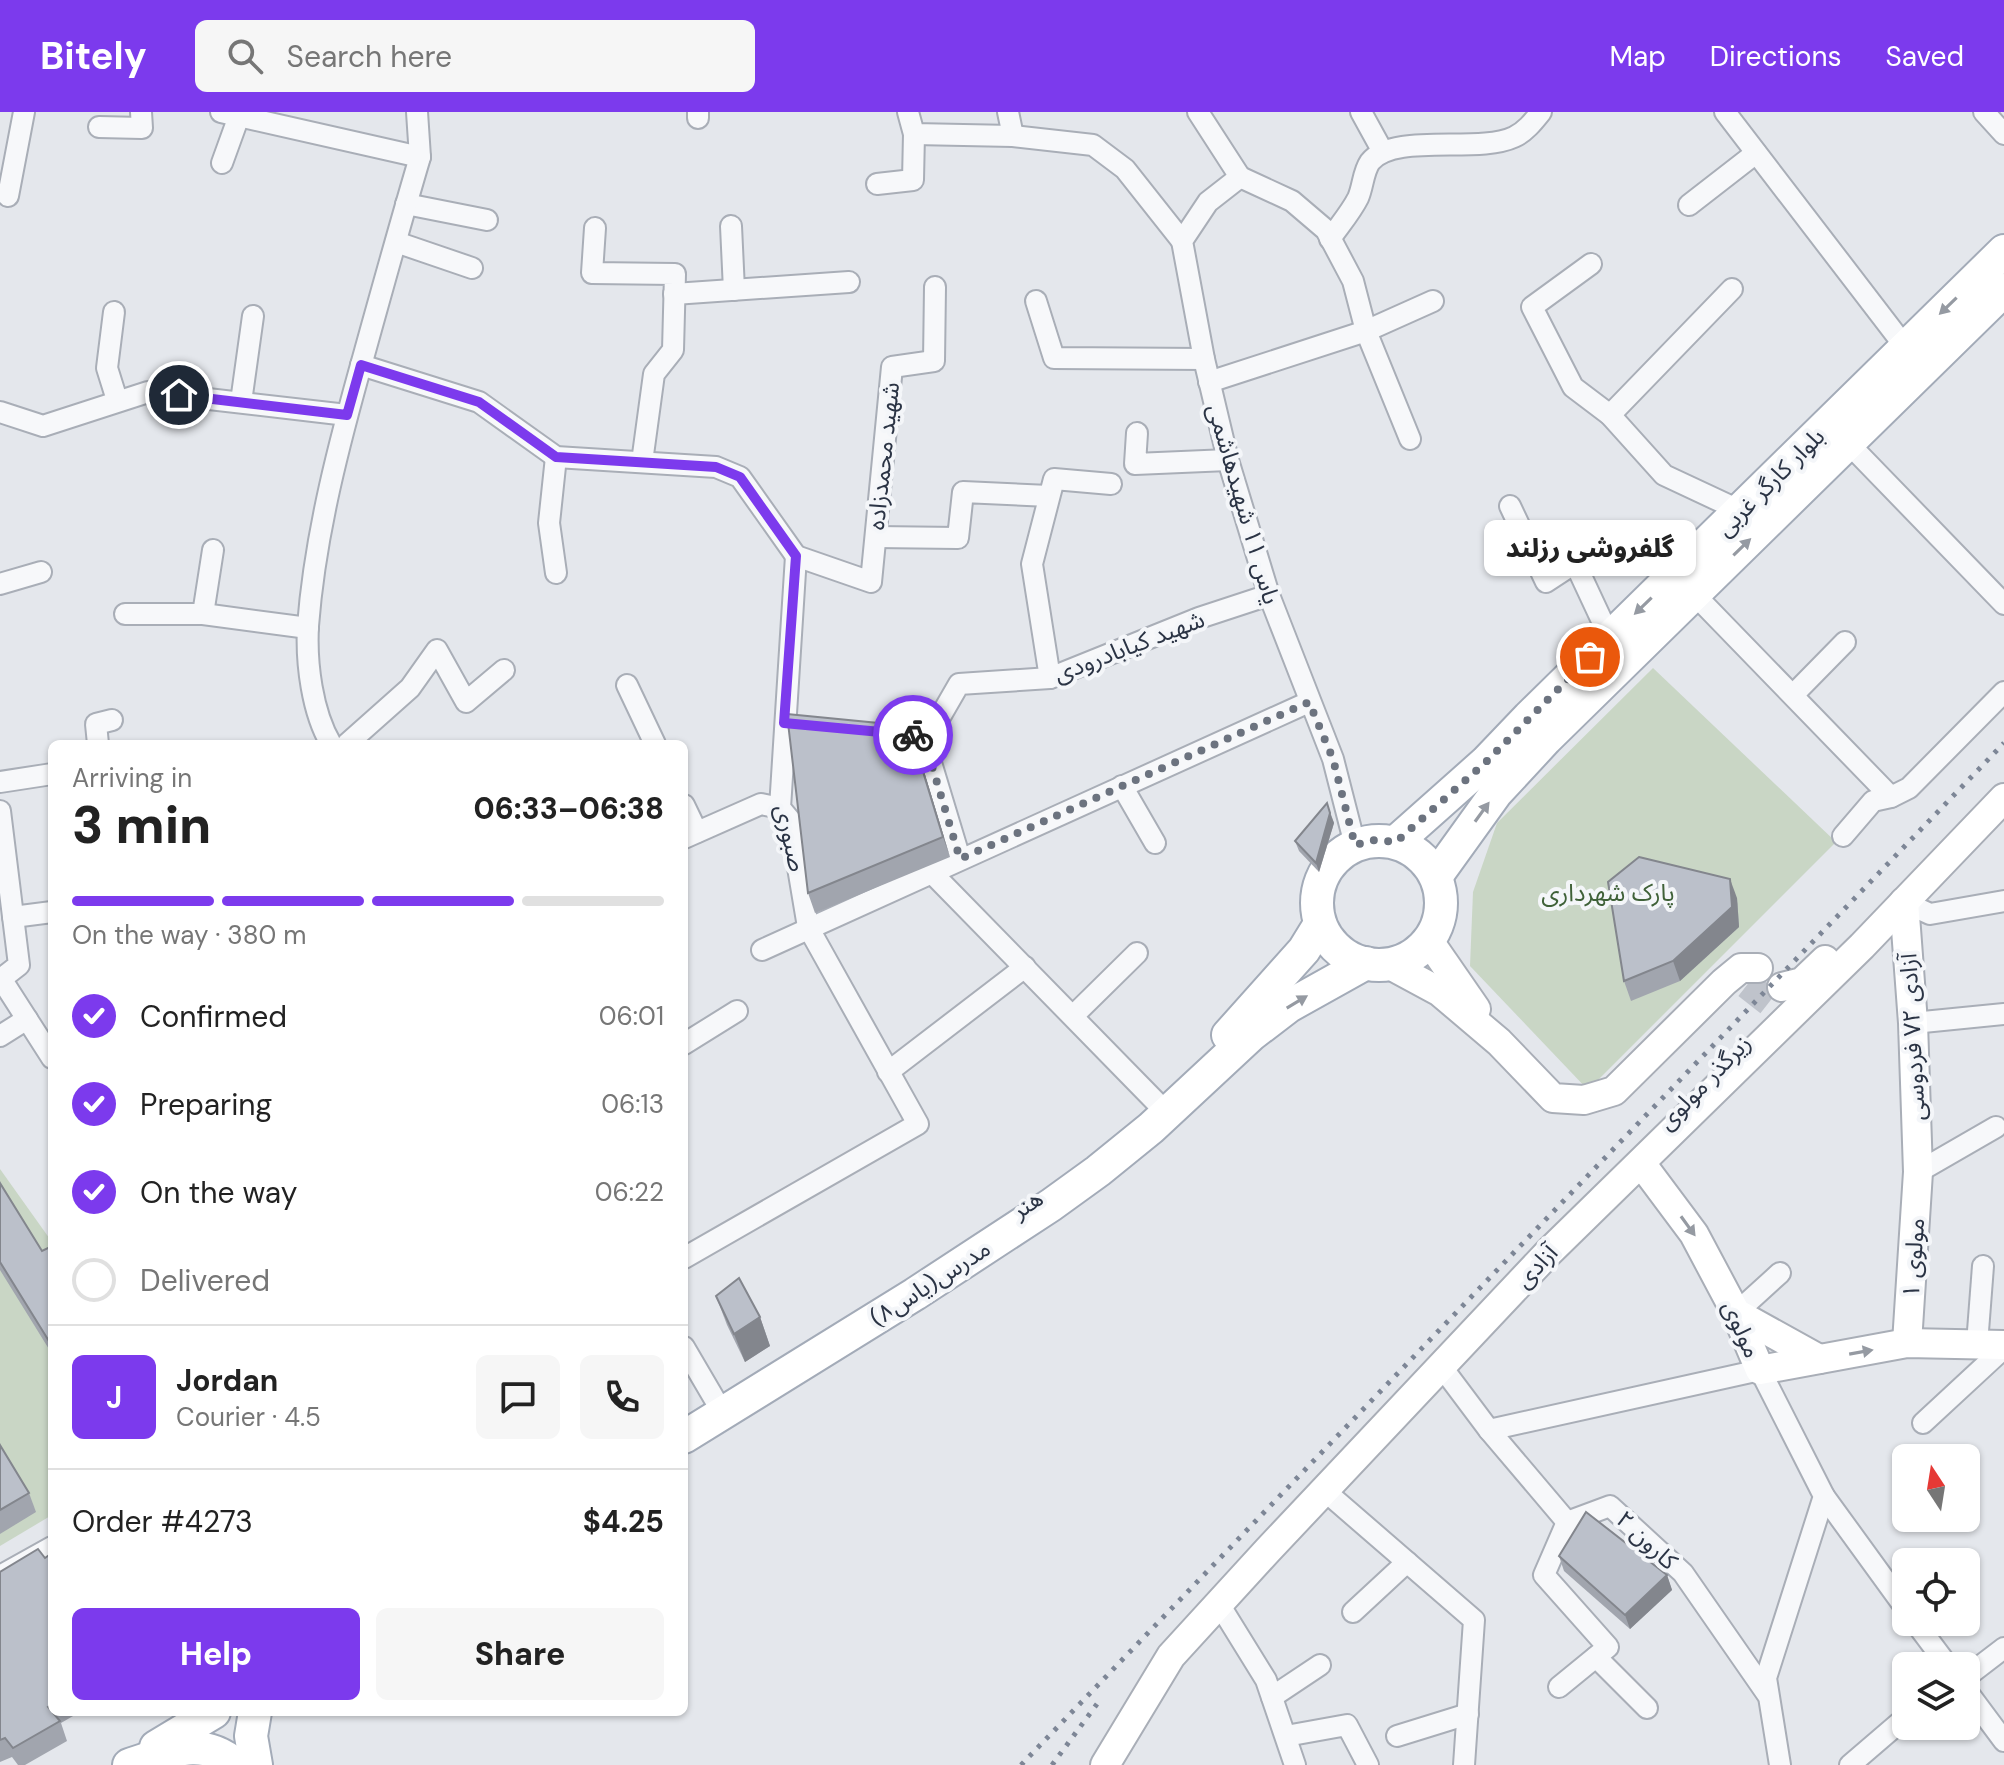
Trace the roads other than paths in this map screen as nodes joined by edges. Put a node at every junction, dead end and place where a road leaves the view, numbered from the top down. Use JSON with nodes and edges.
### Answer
{"nodes":[{"id":1,"x":24,"y":112,"type":"edge"},
{"id":2,"x":141,"y":112,"type":"edge"},
{"id":3,"x":417,"y":112,"type":"edge"},
{"id":4,"x":908,"y":112,"type":"edge"},
{"id":5,"x":1008,"y":112,"type":"edge"},
{"id":6,"x":1198,"y":112,"type":"edge"},
{"id":7,"x":1361,"y":112,"type":"edge"},
{"id":8,"x":1541,"y":112,"type":"edge"},
{"id":9,"x":1725,"y":112,"type":"edge"},
{"id":10,"x":1984,"y":112,"type":"edge"},
{"id":11,"x":230,"y":114,"type":"edge"},
{"id":12,"x":99,"y":127,"type":"dead end"},
{"id":13,"x":914,"y":134,"type":"junction"},
{"id":14,"x":2004,"y":134,"type":"edge"},
{"id":15,"x":1013,"y":136,"type":"junction"},
{"id":16,"x":1383,"y":152,"type":"junction"},
{"id":17,"x":1756,"y":153,"type":"junction"},
{"id":18,"x":420,"y":157,"type":"junction"},
{"id":19,"x":222,"y":163,"type":"dead end"},
{"id":20,"x":1240,"y":177,"type":"junction"},
{"id":21,"x":877,"y":184,"type":"dead end"},
{"id":22,"x":8,"y":196,"type":"dead end"},
{"id":23,"x":406,"y":204,"type":"junction"},
{"id":24,"x":1689,"y":205,"type":"dead end"},
{"id":25,"x":487,"y":220,"type":"dead end"},
{"id":26,"x":731,"y":226,"type":"dead end"},
{"id":27,"x":595,"y":228,"type":"dead end"},
{"id":28,"x":1330,"y":239,"type":"junction"},
{"id":29,"x":1182,"y":241,"type":"junction"},
{"id":30,"x":396,"y":242,"type":"junction"},
{"id":31,"x":2004,"y":251,"type":"edge"},
{"id":32,"x":1591,"y":264,"type":"dead end"},
{"id":33,"x":472,"y":268,"type":"dead end"},
{"id":34,"x":849,"y":282,"type":"dead end"},
{"id":35,"x":935,"y":287,"type":"dead end"},
{"id":36,"x":1732,"y":289,"type":"dead end"},
{"id":37,"x":734,"y":290,"type":"junction"},
{"id":38,"x":2004,"y":290,"type":"edge"},
{"id":39,"x":674,"y":294,"type":"junction"},
{"id":40,"x":1036,"y":301,"type":"dead end"},
{"id":41,"x":1433,"y":301,"type":"dead end"},
{"id":42,"x":114,"y":312,"type":"dead end"},
{"id":43,"x":253,"y":316,"type":"dead end"},
{"id":44,"x":1366,"y":331,"type":"junction"},
{"id":45,"x":1906,"y":348,"type":"junction"},
{"id":46,"x":1204,"y":359,"type":"junction"},
{"id":47,"x":361,"y":365,"type":"junction"},
{"id":48,"x":1209,"y":382,"type":"junction"},
{"id":49,"x":117,"y":400,"type":"junction"},
{"id":50,"x":241,"y":402,"type":"junction"},
{"id":51,"x":0,"y":412,"type":"edge"},
{"id":52,"x":1610,"y":415,"type":"junction"},
{"id":53,"x":344,"y":425,"type":"junction"},
{"id":54,"x":1137,"y":433,"type":"dead end"},
{"id":55,"x":1410,"y":439,"type":"dead end"},
{"id":56,"x":1848,"y":443,"type":"junction"},
{"id":57,"x":556,"y":457,"type":"junction"},
{"id":58,"x":1228,"y":460,"type":"junction"},
{"id":59,"x":642,"y":462,"type":"junction"},
{"id":60,"x":1111,"y":484,"type":"dead end"},
{"id":61,"x":1049,"y":496,"type":"junction"},
{"id":62,"x":1510,"y":506,"type":"dead end"},
{"id":63,"x":1741,"y":511,"type":"junction"},
{"id":64,"x":876,"y":537,"type":"junction"},
{"id":65,"x":213,"y":550,"type":"dead end"},
{"id":66,"x":796,"y":556,"type":"junction"},
{"id":67,"x":41,"y":572,"type":"dead end"},
{"id":68,"x":556,"y":573,"type":"dead end"},
{"id":69,"x":0,"y":584,"type":"edge"},
{"id":70,"x":1694,"y":594,"type":"junction"},
{"id":71,"x":1269,"y":595,"type":"junction"},
{"id":72,"x":2004,"y":604,"type":"edge"},
{"id":73,"x":125,"y":614,"type":"dead end"},
{"id":74,"x":203,"y":614,"type":"junction"},
{"id":75,"x":308,"y":628,"type":"junction"},
{"id":76,"x":1845,"y":642,"type":"dead end"},
{"id":77,"x":1620,"y":647,"type":"junction"},
{"id":78,"x":504,"y":670,"type":"dead end"},
{"id":79,"x":1050,"y":678,"type":"junction"},
{"id":80,"x":627,"y":685,"type":"dead end"},
{"id":81,"x":2004,"y":692,"type":"edge"},
{"id":82,"x":1793,"y":695,"type":"junction"},
{"id":83,"x":1309,"y":702,"type":"junction"},
{"id":84,"x":112,"y":720,"type":"dead end"},
{"id":85,"x":892,"y":733,"type":"edge"},
{"id":86,"x":98,"y":740,"type":"edge"},
{"id":87,"x":329,"y":740,"type":"edge"},
{"id":88,"x":352,"y":740,"type":"edge"},
{"id":89,"x":653,"y":740,"type":"edge"},
{"id":90,"x":925,"y":743,"type":"junction"},
{"id":91,"x":48,"y":775,"type":"edge"},
{"id":92,"x":0,"y":782,"type":"edge"},
{"id":93,"x":1122,"y":786,"type":"junction"},
{"id":94,"x":1891,"y":797,"type":"junction"},
{"id":95,"x":2004,"y":798,"type":"edge"},
{"id":96,"x":780,"y":808,"type":"junction"},
{"id":97,"x":0,"y":811,"type":"edge"},
{"id":98,"x":691,"y":835,"type":"edge"},
{"id":99,"x":1843,"y":836,"type":"dead end"},
{"id":100,"x":1396,"y":842,"type":"junction"},
{"id":101,"x":1155,"y":843,"type":"dead end"},
{"id":102,"x":1355,"y":845,"type":"junction"},
{"id":103,"x":960,"y":859,"type":"junction"},
{"id":104,"x":931,"y":872,"type":"junction"},
{"id":105,"x":1437,"y":875,"type":"junction"},
{"id":106,"x":2004,"y":901,"type":"edge"},
{"id":107,"x":1904,"y":902,"type":"junction"},
{"id":108,"x":48,"y":913,"type":"edge"},
{"id":109,"x":13,"y":917,"type":"junction"},
{"id":110,"x":1320,"y":924,"type":"junction"},
{"id":111,"x":808,"y":927,"type":"junction"},
{"id":112,"x":1429,"y":941,"type":"junction"},
{"id":113,"x":762,"y":950,"type":"dead end"},
{"id":114,"x":1137,"y":953,"type":"dead end"},
{"id":115,"x":1378,"y":964,"type":"junction"},
{"id":116,"x":1025,"y":967,"type":"junction"},
{"id":117,"x":1,"y":978,"type":"edge"},
{"id":118,"x":1743,"y":978,"type":"dead end"},
{"id":119,"x":737,"y":1011,"type":"dead end"},
{"id":120,"x":2004,"y":1014,"type":"edge"},
{"id":121,"x":1073,"y":1016,"type":"junction"},
{"id":122,"x":27,"y":1019,"type":"junction"},
{"id":123,"x":1913,"y":1023,"type":"junction"},
{"id":124,"x":0,"y":1036,"type":"edge"},
{"id":125,"x":688,"y":1042,"type":"edge"},
{"id":126,"x":1499,"y":1042,"type":"junction"},
{"id":127,"x":48,"y":1052,"type":"edge"},
{"id":128,"x":888,"y":1072,"type":"junction"},
{"id":129,"x":1158,"y":1104,"type":"junction"},
{"id":130,"x":1996,"y":1127,"type":"dead end"},
{"id":131,"x":1641,"y":1163,"type":"junction"},
{"id":132,"x":1918,"y":1172,"type":"junction"},
{"id":133,"x":688,"y":1256,"type":"edge"},
{"id":134,"x":1983,"y":1266,"type":"dead end"},
{"id":135,"x":1780,"y":1273,"type":"dead end"},
{"id":136,"x":1736,"y":1313,"type":"junction"},
{"id":137,"x":1907,"y":1343,"type":"junction"},
{"id":138,"x":1995,"y":1346,"type":"edge"},
{"id":139,"x":688,"y":1354,"type":"edge"},
{"id":140,"x":1819,"y":1359,"type":"junction"},
{"id":141,"x":1441,"y":1366,"type":"junction"},
{"id":142,"x":1760,"y":1370,"type":"junction"},
{"id":143,"x":718,"y":1405,"type":"junction"},
{"id":144,"x":688,"y":1423,"type":"edge"},
{"id":145,"x":1923,"y":1423,"type":"dead end"},
{"id":146,"x":1489,"y":1430,"type":"junction"},
{"id":147,"x":688,"y":1435,"type":"edge"},
{"id":148,"x":1325,"y":1491,"type":"junction"},
{"id":149,"x":1824,"y":1496,"type":"junction"},
{"id":150,"x":1567,"y":1522,"type":"junction"},
{"id":151,"x":48,"y":1549,"type":"edge"},
{"id":152,"x":1407,"y":1562,"type":"junction"},
{"id":153,"x":0,"y":1576,"type":"edge"},
{"id":154,"x":1892,"y":1590,"type":"edge"},
{"id":155,"x":1219,"y":1604,"type":"junction"},
{"id":156,"x":1353,"y":1612,"type":"dead end"},
{"id":157,"x":2004,"y":1648,"type":"edge"},
{"id":158,"x":1596,"y":1657,"type":"junction"},
{"id":159,"x":1320,"y":1665,"type":"dead end"},
{"id":160,"x":1980,"y":1666,"type":"edge"},
{"id":161,"x":1559,"y":1687,"type":"dead end"},
{"id":162,"x":1272,"y":1697,"type":"junction"},
{"id":163,"x":1769,"y":1697,"type":"junction"},
{"id":164,"x":1647,"y":1708,"type":"dead end"},
{"id":165,"x":1980,"y":1709,"type":"edge"},
{"id":166,"x":1468,"y":1714,"type":"junction"},
{"id":167,"x":254,"y":1716,"type":"edge"},
{"id":168,"x":194,"y":1717,"type":"edge"},
{"id":169,"x":1892,"y":1729,"type":"edge"},
{"id":170,"x":1286,"y":1736,"type":"junction"},
{"id":171,"x":1397,"y":1736,"type":"dead end"},
{"id":172,"x":2004,"y":1741,"type":"edge"},
{"id":173,"x":128,"y":1765,"type":"edge"},
{"id":174,"x":236,"y":1765,"type":"edge"},
{"id":175,"x":256,"y":1765,"type":"edge"},
{"id":176,"x":1105,"y":1765,"type":"edge"},
{"id":177,"x":1295,"y":1765,"type":"edge"},
{"id":178,"x":1368,"y":1765,"type":"edge"},
{"id":179,"x":1464,"y":1765,"type":"edge"},
{"id":180,"x":1780,"y":1765,"type":"edge"},
{"id":181,"x":1850,"y":1765,"type":"edge"}],
"edges":[{"from":1,"to":22,"type":"street"},
{"from":2,"to":12,"type":"street"},
{"from":3,"to":18,"type":"street"},
{"from":4,"to":13,"type":"street"},
{"from":5,"to":15,"type":"street"},
{"from":6,"to":20,"type":"street"},
{"from":7,"to":16,"type":"street"},
{"from":8,"to":16,"type":"street"},
{"from":9,"to":17,"type":"street"},
{"from":10,"to":14,"type":"street"},
{"from":11,"to":18,"type":"street"},
{"from":11,"to":19,"type":"street"},
{"from":13,"to":15,"type":"street"},
{"from":13,"to":21,"type":"street"},
{"from":15,"to":29,"type":"street"},
{"from":16,"to":28,"type":"street"},
{"from":17,"to":24,"type":"street"},
{"from":17,"to":45,"type":"street"},
{"from":18,"to":23,"type":"street"},
{"from":20,"to":28,"type":"street"},
{"from":20,"to":29,"type":"street"},
{"from":23,"to":25,"type":"street"},
{"from":23,"to":30,"type":"street"},
{"from":26,"to":37,"type":"street"},
{"from":27,"to":39,"type":"street"},
{"from":28,"to":44,"type":"street"},
{"from":29,"to":46,"type":"street","name":"یاس ۱۱ شهیدهاشمی"},
{"from":30,"to":33,"type":"street"},
{"from":30,"to":47,"type":"street"},
{"from":31,"to":45,"type":"main road","name":"بلوار کارگر غربی","one_way":true},
{"from":32,"to":52,"type":"street"},
{"from":34,"to":37,"type":"street"},
{"from":35,"to":64,"type":"street","name":"شهید محمدزاده"},
{"from":36,"to":52,"type":"street"},
{"from":37,"to":39,"type":"street"},
{"from":38,"to":56,"type":"main road","name":"بلوار کارگر غربی"},
{"from":39,"to":59,"type":"street"},
{"from":40,"to":46,"type":"street"},
{"from":41,"to":44,"type":"street"},
{"from":42,"to":49,"type":"street"},
{"from":43,"to":50,"type":"street"},
{"from":44,"to":48,"type":"street"},
{"from":44,"to":55,"type":"street"},
{"from":45,"to":63,"type":"main road","name":"بلوار کارگر غربی"},
{"from":46,"to":48,"type":"street","name":"یاس ۱۱ شهیدهاشمی"},
{"from":47,"to":53,"type":"street"},
{"from":47,"to":57,"type":"street"},
{"from":48,"to":58,"type":"street","name":"یاس ۱۱ شهیدهاشمی"},
{"from":49,"to":50,"type":"street"},
{"from":49,"to":51,"type":"street"},
{"from":50,"to":53,"type":"street"},
{"from":52,"to":63,"type":"street"},
{"from":53,"to":75,"type":"street"},
{"from":54,"to":58,"type":"street"},
{"from":70,"to":56,"type":"main road","name":"بلوار کارگر غربی","one_way":true},
{"from":56,"to":72,"type":"street"},
{"from":57,"to":59,"type":"street"},
{"from":57,"to":68,"type":"street"},
{"from":58,"to":71,"type":"street","name":"یاس ۱۱ شهیدهاشمی"},
{"from":59,"to":66,"type":"street"},
{"from":60,"to":61,"type":"street"},
{"from":61,"to":64,"type":"street"},
{"from":61,"to":79,"type":"street"},
{"from":62,"to":77,"type":"street"},
{"from":63,"to":77,"type":"main road","name":"بلوار کارگر غربی","one_way":true},
{"from":64,"to":66,"type":"street","name":"شهید محمدزاده"},
{"from":65,"to":74,"type":"street"},
{"from":66,"to":96,"type":"street","name":"صبوری"},
{"from":67,"to":69,"type":"street"},
{"from":70,"to":77,"type":"main road","name":"بلوار کارگر غربی"},
{"from":70,"to":82,"type":"street"},
{"from":71,"to":79,"type":"street","name":"شهید کیابادرودی"},
{"from":71,"to":83,"type":"street","name":"یاس ۱۱ شهیدهاشمی"},
{"from":73,"to":74,"type":"street"},
{"from":74,"to":75,"type":"street"},
{"from":75,"to":87,"type":"street"},
{"from":76,"to":82,"type":"street"},
{"from":77,"to":100,"type":"main road","name":"بلوار کارگر غربی"},
{"from":105,"to":77,"type":"main road","name":"بلوار کارگر غربی","one_way":true},
{"from":78,"to":88,"type":"street"},
{"from":79,"to":90,"type":"street","name":"شهید کیابادرودی"},
{"from":80,"to":89,"type":"street"},
{"from":81,"to":94,"type":"street"},
{"from":82,"to":94,"type":"street"},
{"from":83,"to":93,"type":"street"},
{"from":83,"to":102,"type":"street","name":"یاس ۱۱ شهیدهاشمی"},
{"from":84,"to":86,"type":"street"},
{"from":85,"to":90,"type":"street"},
{"from":90,"to":103,"type":"street"},
{"from":91,"to":92,"type":"street"},
{"from":93,"to":101,"type":"street"},
{"from":93,"to":103,"type":"street"},
{"from":94,"to":99,"type":"street"},
{"from":95,"to":107,"type":"street","name":"آزادی"},
{"from":96,"to":98,"type":"street"},
{"from":96,"to":111,"type":"street","name":"صبوری"},
{"from":97,"to":109,"type":"street"},
{"from":100,"to":102,"type":"main road"},
{"from":100,"to":105,"type":"main road"},
{"from":102,"to":110,"type":"main road"},
{"from":103,"to":104,"type":"street"},
{"from":104,"to":111,"type":"street"},
{"from":104,"to":116,"type":"street"},
{"from":105,"to":112,"type":"main road"},
{"from":106,"to":107,"type":"street"},
{"from":107,"to":123,"type":"street","name":"آزادی ۷۲ فردوسی"},
{"from":107,"to":131,"type":"street","name":"آزادی"},
{"from":107,"to":131,"type":"street","name":"زیرگذر مولوی"},
{"from":108,"to":109,"type":"street"},
{"from":109,"to":117,"type":"street"},
{"from":110,"to":115,"type":"main road"},
{"from":110,"to":129,"type":"main road","name":"هنر"},
{"from":111,"to":113,"type":"street"},
{"from":111,"to":128,"type":"street","name":"صبوری"},
{"from":112,"to":115,"type":"main road"},
{"from":112,"to":126,"type":"street"},
{"from":114,"to":121,"type":"street"},
{"from":115,"to":126,"type":"street"},
{"from":147,"to":115,"type":"main road","name":"مدرس(یاس۸)","one_way":true},
{"from":116,"to":121,"type":"street"},
{"from":116,"to":128,"type":"street"},
{"from":117,"to":122,"type":"street"},
{"from":118,"to":126,"type":"street"},
{"from":119,"to":125,"type":"street"},
{"from":120,"to":123,"type":"street"},
{"from":121,"to":129,"type":"street"},
{"from":122,"to":124,"type":"street"},
{"from":122,"to":127,"type":"street"},
{"from":123,"to":132,"type":"street","name":"آزادی ۷۲ فردوسی"},
{"from":128,"to":133,"type":"street","name":"صبوری"},
{"from":129,"to":143,"type":"main road","name":"هنر"},
{"from":130,"to":132,"type":"street"},
{"from":131,"to":136,"type":"street","name":"مولوی","one_way":true},
{"from":131,"to":141,"type":"street","name":"آزادی"},
{"from":132,"to":137,"type":"street","name":"مولوی ۱"},
{"from":134,"to":138,"type":"street"},
{"from":135,"to":136,"type":"street"},
{"from":136,"to":140,"type":"street"},
{"from":136,"to":142,"type":"street","name":"مولوی"},
{"from":137,"to":138,"type":"street","name":"مولوی"},
{"from":140,"to":137,"type":"street","name":"مولوی","one_way":true},
{"from":138,"to":145,"type":"street"},
{"from":139,"to":143,"type":"street"},
{"from":140,"to":142,"type":"street","name":"مولوی"},
{"from":141,"to":146,"type":"street"},
{"from":141,"to":148,"type":"street","name":"آزادی"},
{"from":142,"to":146,"type":"street"},
{"from":142,"to":149,"type":"street"},
{"from":143,"to":144,"type":"main road","name":"هنر"},
{"from":146,"to":150,"type":"street"},
{"from":148,"to":152,"type":"street"},
{"from":148,"to":155,"type":"street","name":"آزادی"},
{"from":149,"to":154,"type":"street"},
{"from":149,"to":163,"type":"street"},
{"from":150,"to":158,"type":"street"},
{"from":150,"to":163,"type":"street","name":"کارون ۲"},
{"from":151,"to":153,"type":"street"},
{"from":152,"to":156,"type":"street"},
{"from":152,"to":166,"type":"street"},
{"from":155,"to":162,"type":"street"},
{"from":155,"to":176,"type":"street","name":"آزادی"},
{"from":157,"to":160,"type":"street"},
{"from":158,"to":161,"type":"street"},
{"from":158,"to":164,"type":"street"},
{"from":159,"to":162,"type":"street"},
{"from":162,"to":170,"type":"street"},
{"from":163,"to":180,"type":"street"},
{"from":165,"to":172,"type":"street"},
{"from":166,"to":171,"type":"street"},
{"from":166,"to":179,"type":"street"},
{"from":167,"to":175,"type":"main road"},
{"from":168,"to":173,"type":"main road"},
{"from":169,"to":181,"type":"street"},
{"from":170,"to":177,"type":"street"},
{"from":170,"to":178,"type":"street"},
{"from":173,"to":174,"type":"main road"}]}
